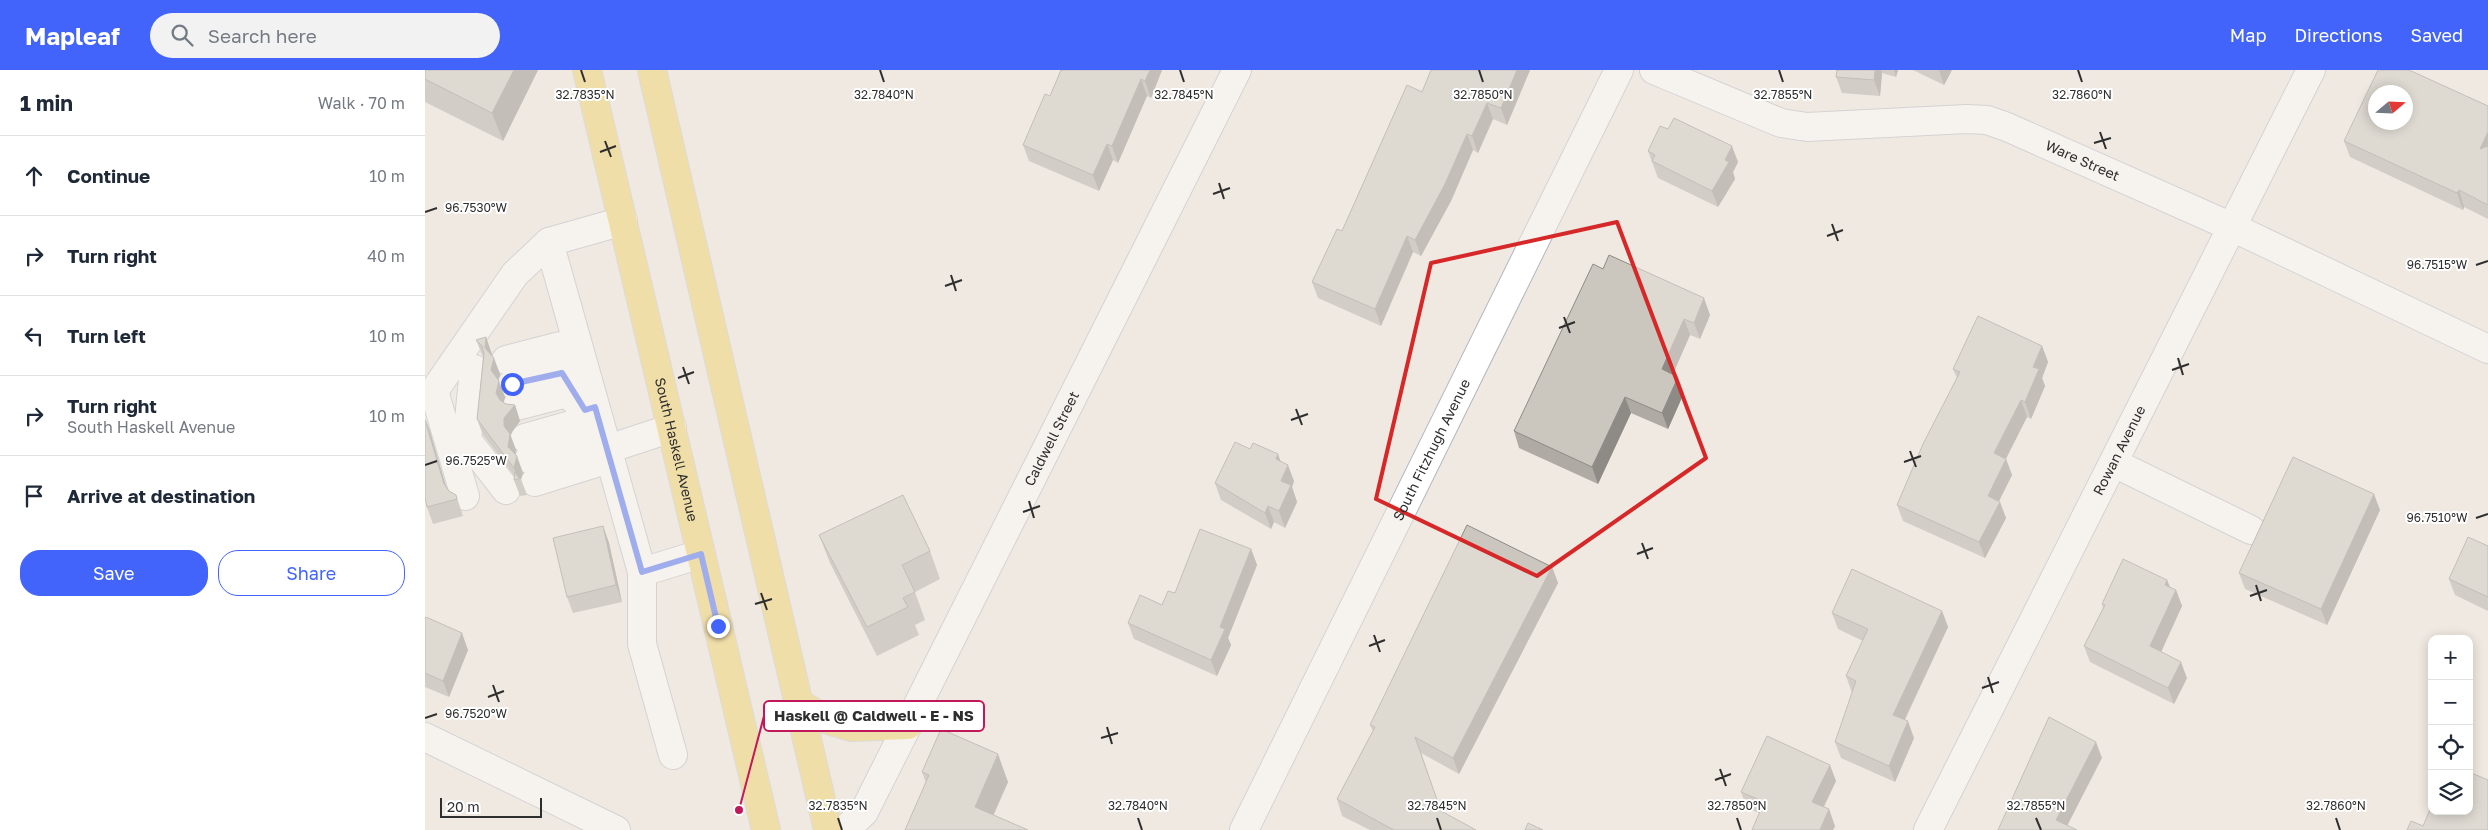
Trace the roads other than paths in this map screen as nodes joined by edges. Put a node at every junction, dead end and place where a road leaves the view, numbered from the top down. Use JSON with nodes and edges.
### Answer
{"nodes":[{"id":1,"x":587,"y":70,"type":"edge"},
{"id":2,"x":652,"y":70,"type":"edge"},
{"id":3,"x":1237,"y":70,"type":"edge"},
{"id":4,"x":1619,"y":70,"type":"edge"},
{"id":5,"x":1655,"y":70,"type":"edge"},
{"id":6,"x":2311,"y":70,"type":"edge"},
{"id":7,"x":623,"y":221,"type":"junction"},
{"id":8,"x":2233,"y":227,"type":"junction"},
{"id":9,"x":549,"y":242,"type":"junction"},
{"id":10,"x":2488,"y":349,"type":"edge"},
{"id":11,"x":590,"y":408,"type":"junction"},
{"id":12,"x":672,"y":428,"type":"junction"},
{"id":13,"x":458,"y":442,"type":"junction"},
{"id":14,"x":608,"y":449,"type":"junction"},
{"id":15,"x":2113,"y":463,"type":"junction"},
{"id":16,"x":500,"y":468,"type":"edge"},
{"id":17,"x":465,"y":496,"type":"dead end"},
{"id":18,"x":2251,"y":530,"type":"dead end"},
{"id":19,"x":701,"y":554,"type":"junction"},
{"id":20,"x":642,"y":572,"type":"junction"},
{"id":21,"x":800,"y":704,"type":"junction"},
{"id":22,"x":908,"y":725,"type":"junction"},
{"id":23,"x":425,"y":736,"type":"edge"},
{"id":24,"x":673,"y":755,"type":"dead end"},
{"id":25,"x":616,"y":830,"type":"edge"},
{"id":26,"x":766,"y":830,"type":"edge"},
{"id":27,"x":828,"y":830,"type":"edge"},
{"id":28,"x":845,"y":830,"type":"edge"},
{"id":29,"x":1244,"y":830,"type":"edge"},
{"id":30,"x":1928,"y":830,"type":"edge"}],
"edges":[{"from":1,"to":7,"type":"main road","name":"South Haskell Avenue"},
{"from":2,"to":21,"type":"main road"},
{"from":3,"to":22,"type":"street","name":"Caldwell Street"},
{"from":4,"to":29,"type":"street","name":"South Fitzhugh Avenue"},
{"from":5,"to":8,"type":"street","name":"Ware Street"},
{"from":6,"to":8,"type":"street","name":"Rowan Avenue"},
{"from":7,"to":9,"type":"street"},
{"from":7,"to":12,"type":"main road","name":"South Haskell Avenue"},
{"from":8,"to":10,"type":"street","name":"Ware Street"},
{"from":8,"to":15,"type":"street","name":"Rowan Avenue"},
{"from":9,"to":11,"type":"street"},
{"from":9,"to":13,"type":"street"},
{"from":11,"to":11,"type":"street"},
{"from":11,"to":11,"type":"street"},
{"from":11,"to":14,"type":"street"},
{"from":12,"to":14,"type":"street"},
{"from":12,"to":19,"type":"main road","name":"South Haskell Avenue"},
{"from":13,"to":13,"type":"street"},
{"from":13,"to":16,"type":"street"},
{"from":13,"to":17,"type":"street"},
{"from":14,"to":20,"type":"street"},
{"from":15,"to":18,"type":"street"},
{"from":15,"to":30,"type":"street","name":"Rowan Avenue"},
{"from":19,"to":20,"type":"street"},
{"from":19,"to":26,"type":"main road","name":"South Haskell Avenue"},
{"from":20,"to":24,"type":"street"},
{"from":21,"to":22,"type":"main road"},
{"from":21,"to":27,"type":"main road"},
{"from":22,"to":28,"type":"street","name":"Caldwell Street"},
{"from":23,"to":25,"type":"street"}]}
